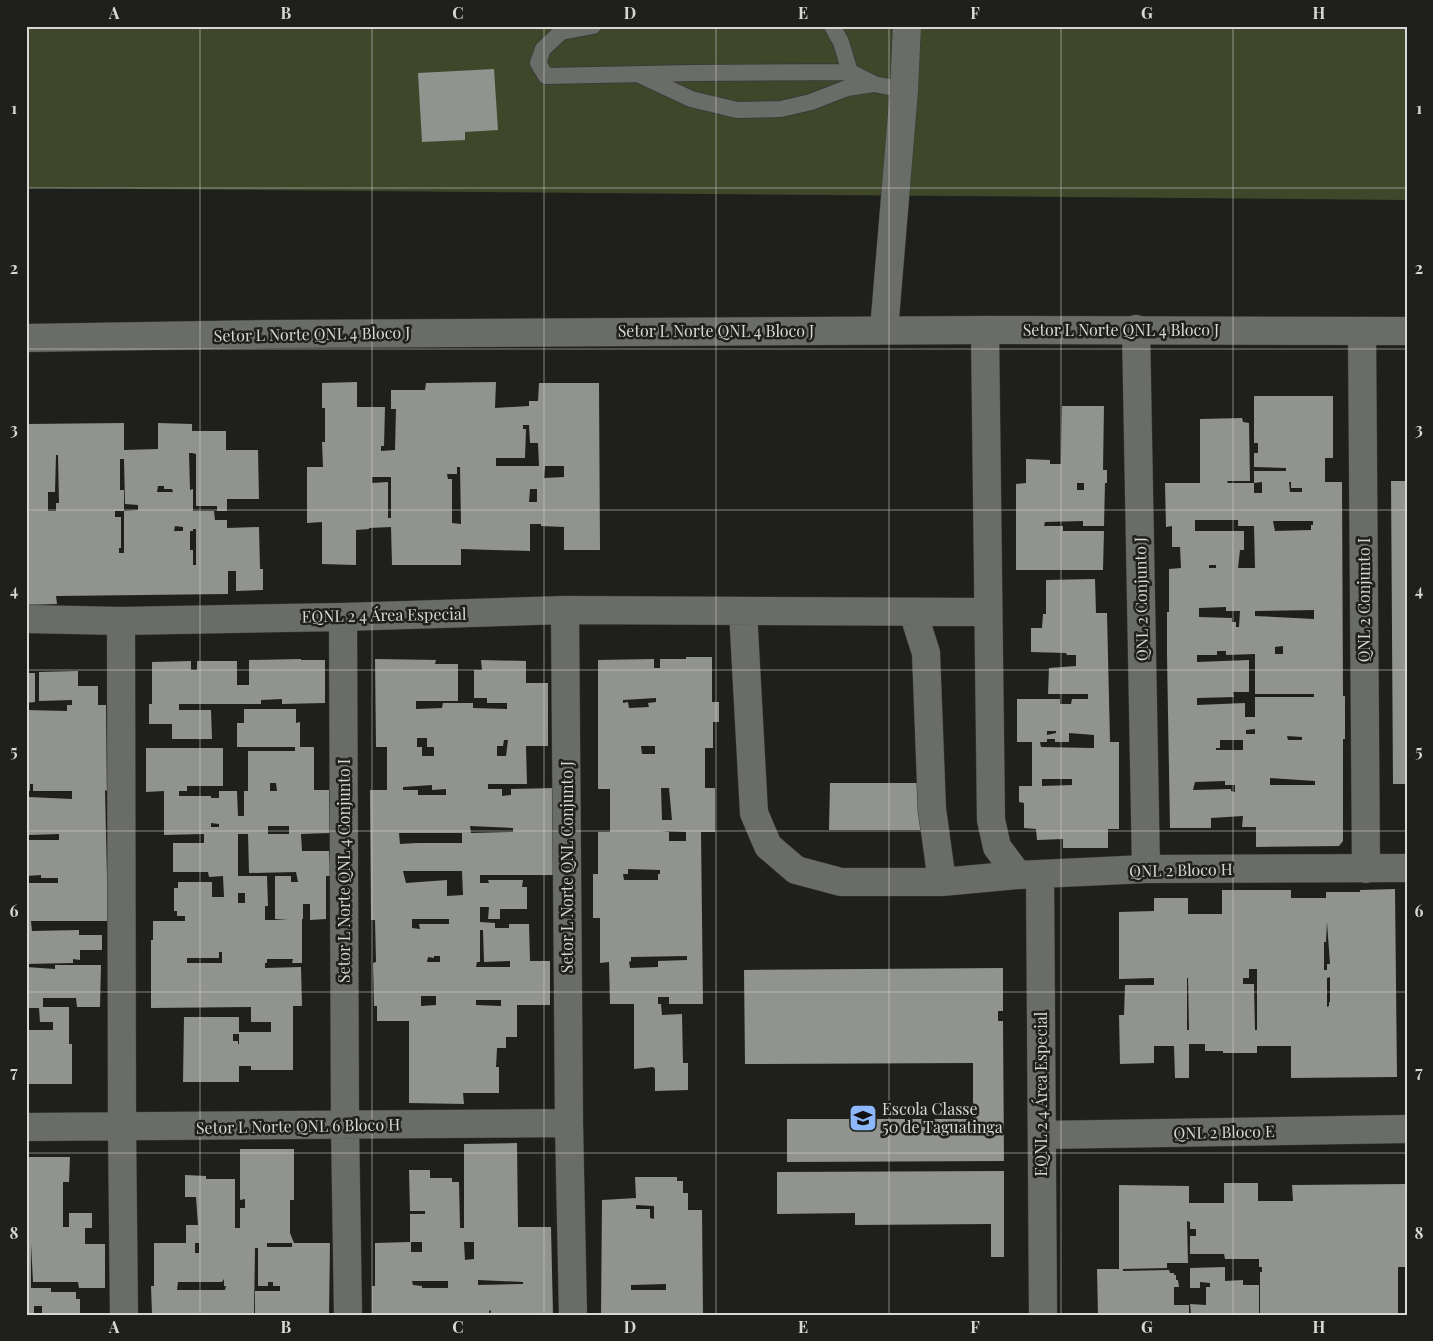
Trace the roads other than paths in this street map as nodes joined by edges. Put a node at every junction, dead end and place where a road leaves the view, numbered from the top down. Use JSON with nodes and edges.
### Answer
{"nodes":[{"id":1,"x":593,"y":26,"type":"edge"},
{"id":2,"x":832,"y":26,"type":"edge"},
{"id":3,"x":907,"y":26,"type":"edge"},
{"id":4,"x":850,"y":72,"type":"junction"},
{"id":5,"x":638,"y":74,"type":"junction"},
{"id":6,"x":874,"y":84,"type":"junction"},
{"id":7,"x":904,"y":90,"type":"junction"},
{"id":8,"x":1136,"y":329,"type":"junction"},
{"id":9,"x":884,"y":330,"type":"junction"},
{"id":10,"x":985,"y":330,"type":"junction"},
{"id":11,"x":1407,"y":330,"type":"edge"},
{"id":12,"x":1362,"y":331,"type":"junction"},
{"id":13,"x":26,"y":338,"type":"edge"},
{"id":14,"x":565,"y":610,"type":"junction"},
{"id":15,"x":742,"y":611,"type":"junction"},
{"id":16,"x":912,"y":612,"type":"junction"},
{"id":17,"x":988,"y":612,"type":"junction"},
{"id":18,"x":343,"y":617,"type":"junction"},
{"id":19,"x":26,"y":619,"type":"edge"},
{"id":20,"x":121,"y":621,"type":"junction"},
{"id":21,"x":1407,"y":868,"type":"edge"},
{"id":22,"x":1146,"y":869,"type":"junction"},
{"id":23,"x":1366,"y":869,"type":"junction"},
{"id":24,"x":1029,"y":874,"type":"junction"},
{"id":25,"x":942,"y":882,"type":"junction"},
{"id":26,"x":569,"y":1123,"type":"junction"},
{"id":27,"x":345,"y":1125,"type":"junction"},
{"id":28,"x":26,"y":1127,"type":"edge"},
{"id":29,"x":122,"y":1127,"type":"junction"},
{"id":30,"x":1407,"y":1129,"type":"edge"},
{"id":31,"x":1042,"y":1135,"type":"junction"},
{"id":32,"x":124,"y":1315,"type":"edge"},
{"id":33,"x":348,"y":1315,"type":"edge"},
{"id":34,"x":573,"y":1315,"type":"edge"},
{"id":35,"x":1043,"y":1315,"type":"edge"}],
"edges":[{"from":1,"to":5,"type":"lane"},
{"from":2,"to":4,"type":"lane"},
{"from":3,"to":7,"type":"street"},
{"from":4,"to":5,"type":"lane"},
{"from":4,"to":6,"type":"lane"},
{"from":5,"to":6,"type":"lane"},
{"from":6,"to":7,"type":"lane"},
{"from":7,"to":9,"type":"street"},
{"from":8,"to":10,"type":"street","name":"Setor L Norte QNL 4 Bloco J"},
{"from":8,"to":12,"type":"street","name":"Setor L Norte QNL 4 Bloco J"},
{"from":8,"to":22,"type":"street","name":"QNL 2 Conjunto J"},
{"from":9,"to":10,"type":"street","name":"Setor L Norte QNL 4 Bloco J"},
{"from":9,"to":13,"type":"street","name":"Setor L Norte QNL 4 Bloco J"},
{"from":10,"to":17,"type":"street"},
{"from":11,"to":12,"type":"street","name":"Setor L Norte QNL 4 Bloco J"},
{"from":12,"to":23,"type":"street","name":"QNL 2 Conjunto I"},
{"from":14,"to":15,"type":"street","name":"EQNL 2 4 Área Especial"},
{"from":14,"to":18,"type":"street","name":"EQNL 2 4 Área Especial"},
{"from":14,"to":26,"type":"street","name":"Setor L Norte QNL Conjunto J"},
{"from":15,"to":16,"type":"street","name":"EQNL 2 4 Área Especial"},
{"from":15,"to":25,"type":"street"},
{"from":16,"to":17,"type":"street","name":"EQNL 2 4 Área Especial"},
{"from":16,"to":25,"type":"street"},
{"from":17,"to":24,"type":"street"},
{"from":18,"to":20,"type":"street","name":"EQNL 2 4 Área Especial"},
{"from":18,"to":27,"type":"street","name":"Setor L Norte QNL 4 Conjunto I"},
{"from":19,"to":20,"type":"street","name":"EQNL 2 4 Área Especial"},
{"from":20,"to":29,"type":"street"},
{"from":21,"to":23,"type":"street","name":"QNL 2 Bloco H"},
{"from":22,"to":23,"type":"street","name":"QNL 2 Bloco H"},
{"from":22,"to":24,"type":"street","name":"QNL 2 Bloco H"},
{"from":24,"to":25,"type":"street"},
{"from":24,"to":31,"type":"street","name":"EQNL 2 4 Área Especial"},
{"from":26,"to":27,"type":"street","name":"Setor L Norte QNL 6 Bloco H"},
{"from":26,"to":34,"type":"street","name":"Setor L Norte QNL Conjunto J"},
{"from":27,"to":29,"type":"street","name":"Setor L Norte QNL 6 Bloco H"},
{"from":27,"to":33,"type":"street","name":"Setor L Norte QNL 4 Conjunto I"},
{"from":28,"to":29,"type":"street","name":"Setor L Norte QNL 6 Bloco H"},
{"from":29,"to":32,"type":"street"},
{"from":30,"to":31,"type":"street","name":"QNL 2 Bloco E"},
{"from":31,"to":35,"type":"street","name":"EQNL 2 4 Área Especial"}]}
